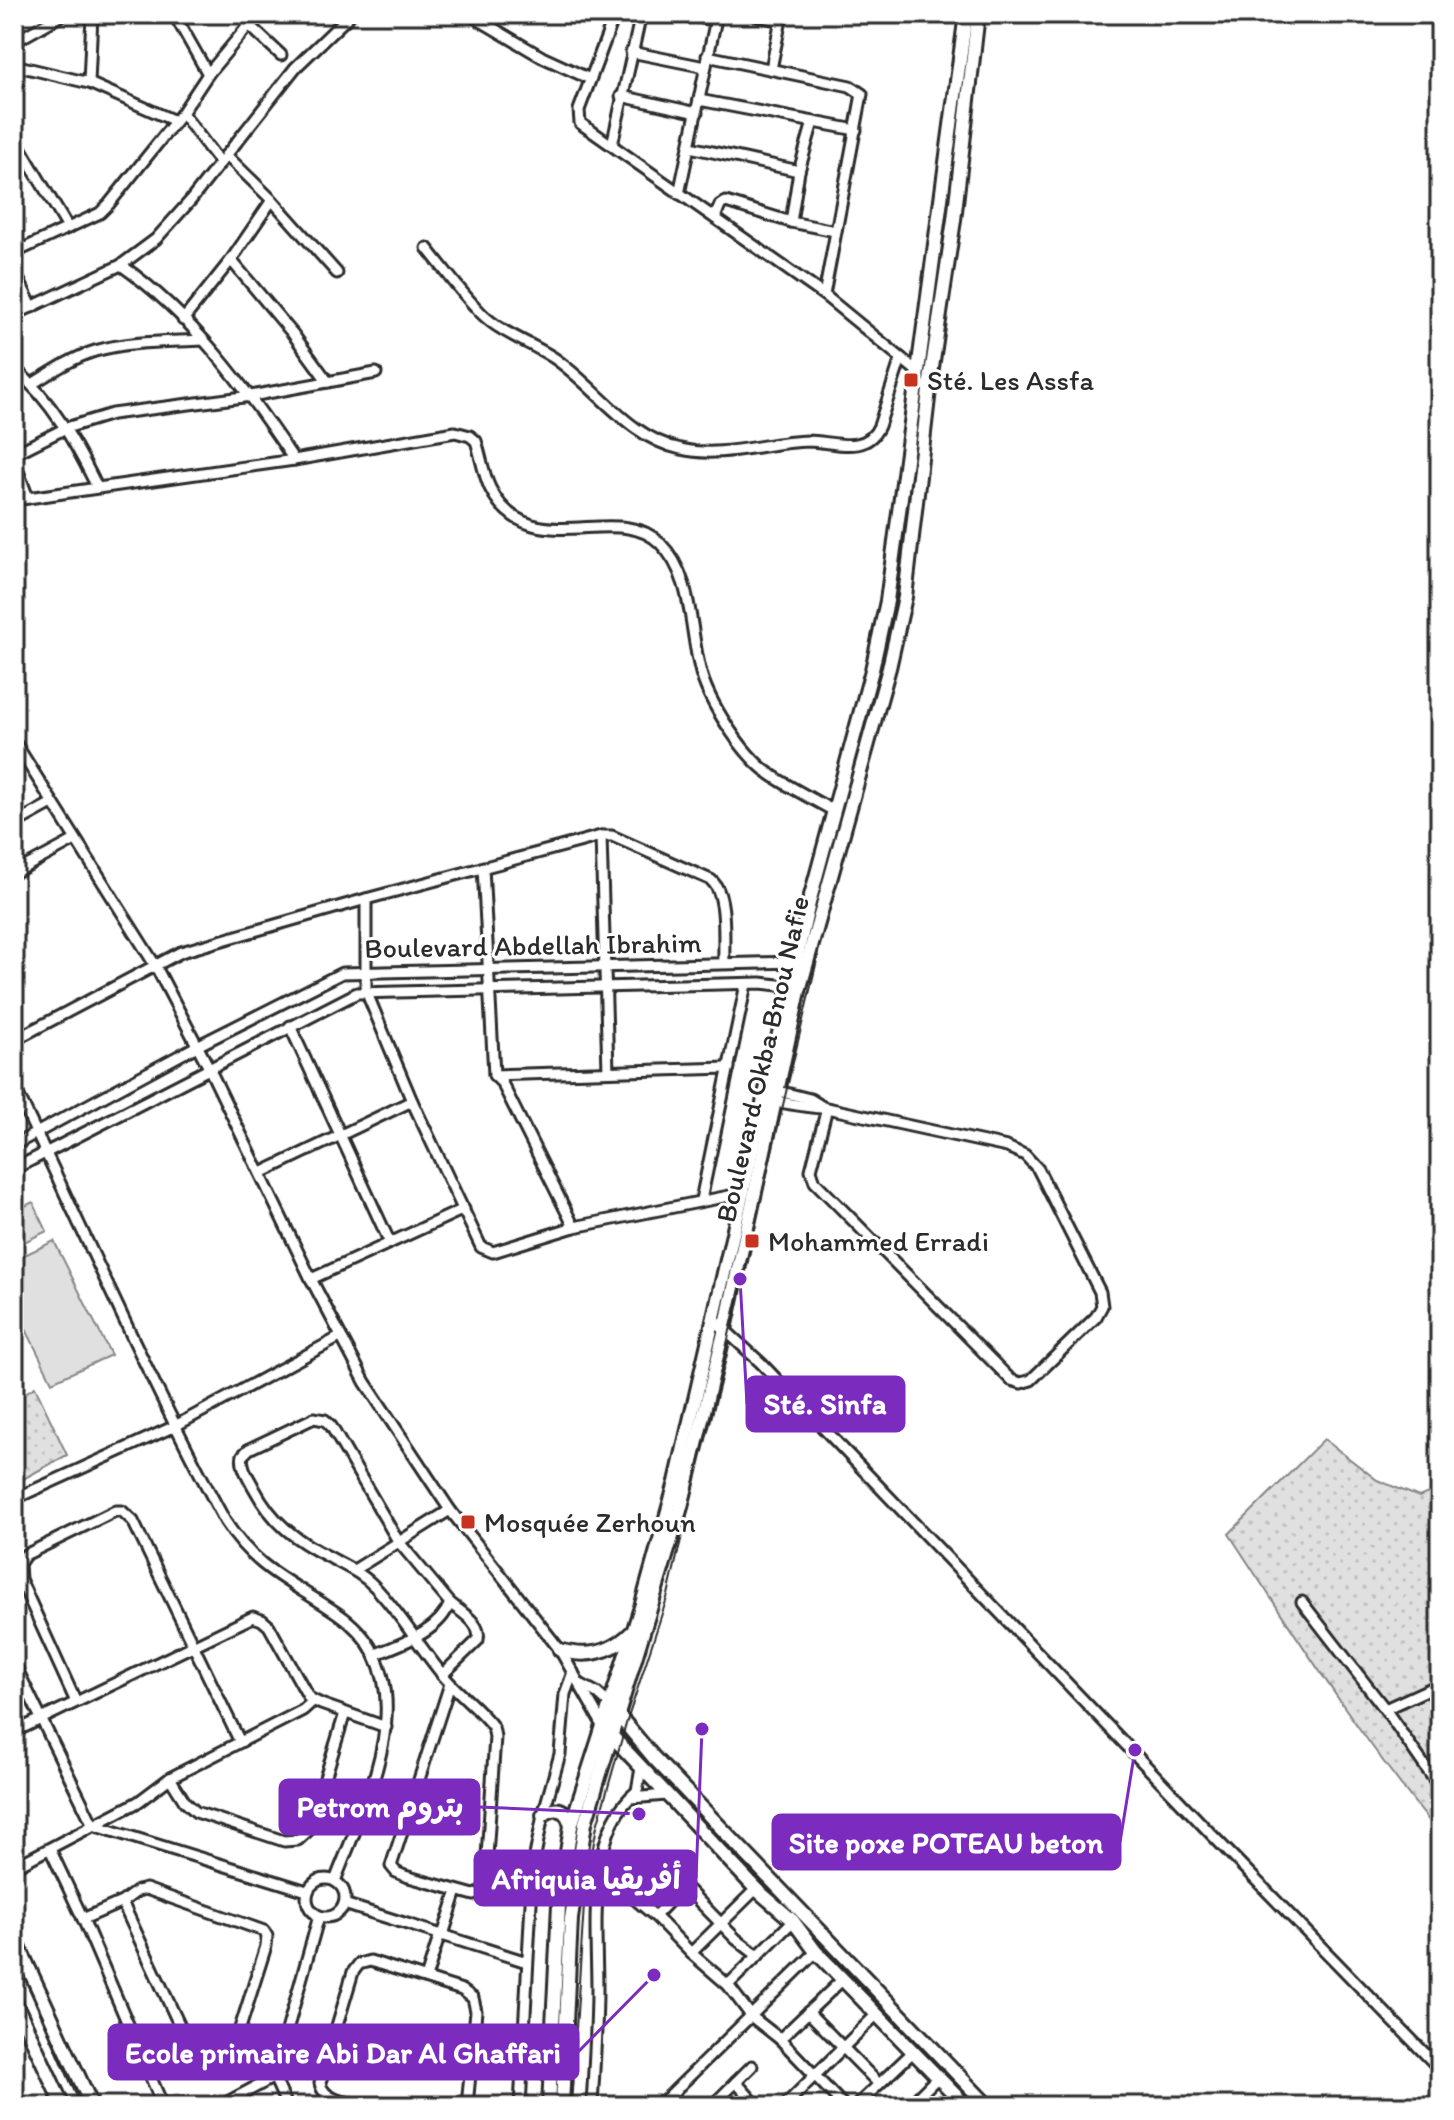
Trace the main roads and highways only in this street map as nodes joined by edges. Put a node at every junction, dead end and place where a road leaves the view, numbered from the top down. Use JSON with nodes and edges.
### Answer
{"nodes":[{"id":1,"x":966,"y":14,"type":"edge"},
{"id":2,"x":978,"y":14,"type":"edge"},
{"id":3,"x":938,"y":217,"type":"junction"},
{"id":4,"x":954,"y":220,"type":"junction"},
{"id":5,"x":802,"y":962,"type":"junction"},
{"id":6,"x":771,"y":1095,"type":"junction"},
{"id":7,"x":633,"y":1631,"type":"junction"},
{"id":8,"x":560,"y":1650,"type":"road end"},
{"id":9,"x":613,"y":1709,"type":"junction"},
{"id":10,"x":602,"y":1724,"type":"junction"},
{"id":11,"x":611,"y":1735,"type":"junction"},
{"id":12,"x":543,"y":1815,"type":"road end"},
{"id":13,"x":571,"y":1826,"type":"junction"},
{"id":14,"x":14,"y":1936,"type":"edge"},
{"id":15,"x":14,"y":2000,"type":"edge"},
{"id":16,"x":964,"y":2105,"type":"edge"},
{"id":17,"x":63,"y":2106,"type":"edge"},
{"id":18,"x":92,"y":2106,"type":"edge"},
{"id":19,"x":549,"y":2106,"type":"edge"},
{"id":20,"x":562,"y":2106,"type":"edge"},
{"id":21,"x":988,"y":2106,"type":"edge"}],
"edges":[{"from":1,"to":3,"type":"main road","name":"Boulevard Okba Bnou Nafie"},
{"from":2,"to":4,"type":"main road","name":"Boulevard Okba Bnou Nafie"},
{"from":3,"to":4,"type":"main road"},
{"from":3,"to":5,"type":"main road","name":"Boulevard Okba Bnou Nafie"},
{"from":4,"to":5,"type":"main road","name":"Boulevard Okba Bnou Nafie"},
{"from":5,"to":6,"type":"main road","name":"Boulevard Okba Bnou Nafie"},
{"from":6,"to":7,"type":"main road","name":"Boulevard Okba Bnou Nafie"},
{"from":6,"to":9,"type":"main road","name":"Boulevard Okba Bnou Nafie"},
{"from":7,"to":8,"type":"main road"},
{"from":7,"to":9,"type":"main road","name":"Boulevard Okba Bnou Nafie"},
{"from":9,"to":10,"type":"main road","name":"Boulevard Okba Bnou Nafie"},
{"from":9,"to":11,"type":"main road","name":"Boulevard Okba Bnou Nafie"},
{"from":9,"to":21,"type":"main road"},
{"from":10,"to":11,"type":"main road"},
{"from":10,"to":13,"type":"main road","name":"Boulevard Okba Bnou Nafie"},
{"from":11,"to":16,"type":"main road"},
{"from":11,"to":20,"type":"main road","name":"Boulevard Okba Bnou Nafie"},
{"from":12,"to":13,"type":"main road"},
{"from":13,"to":19,"type":"main road","name":"Boulevard Okba Bnou Nafie"},
{"from":14,"to":18,"type":"main road"},
{"from":15,"to":17,"type":"main road"}]}
